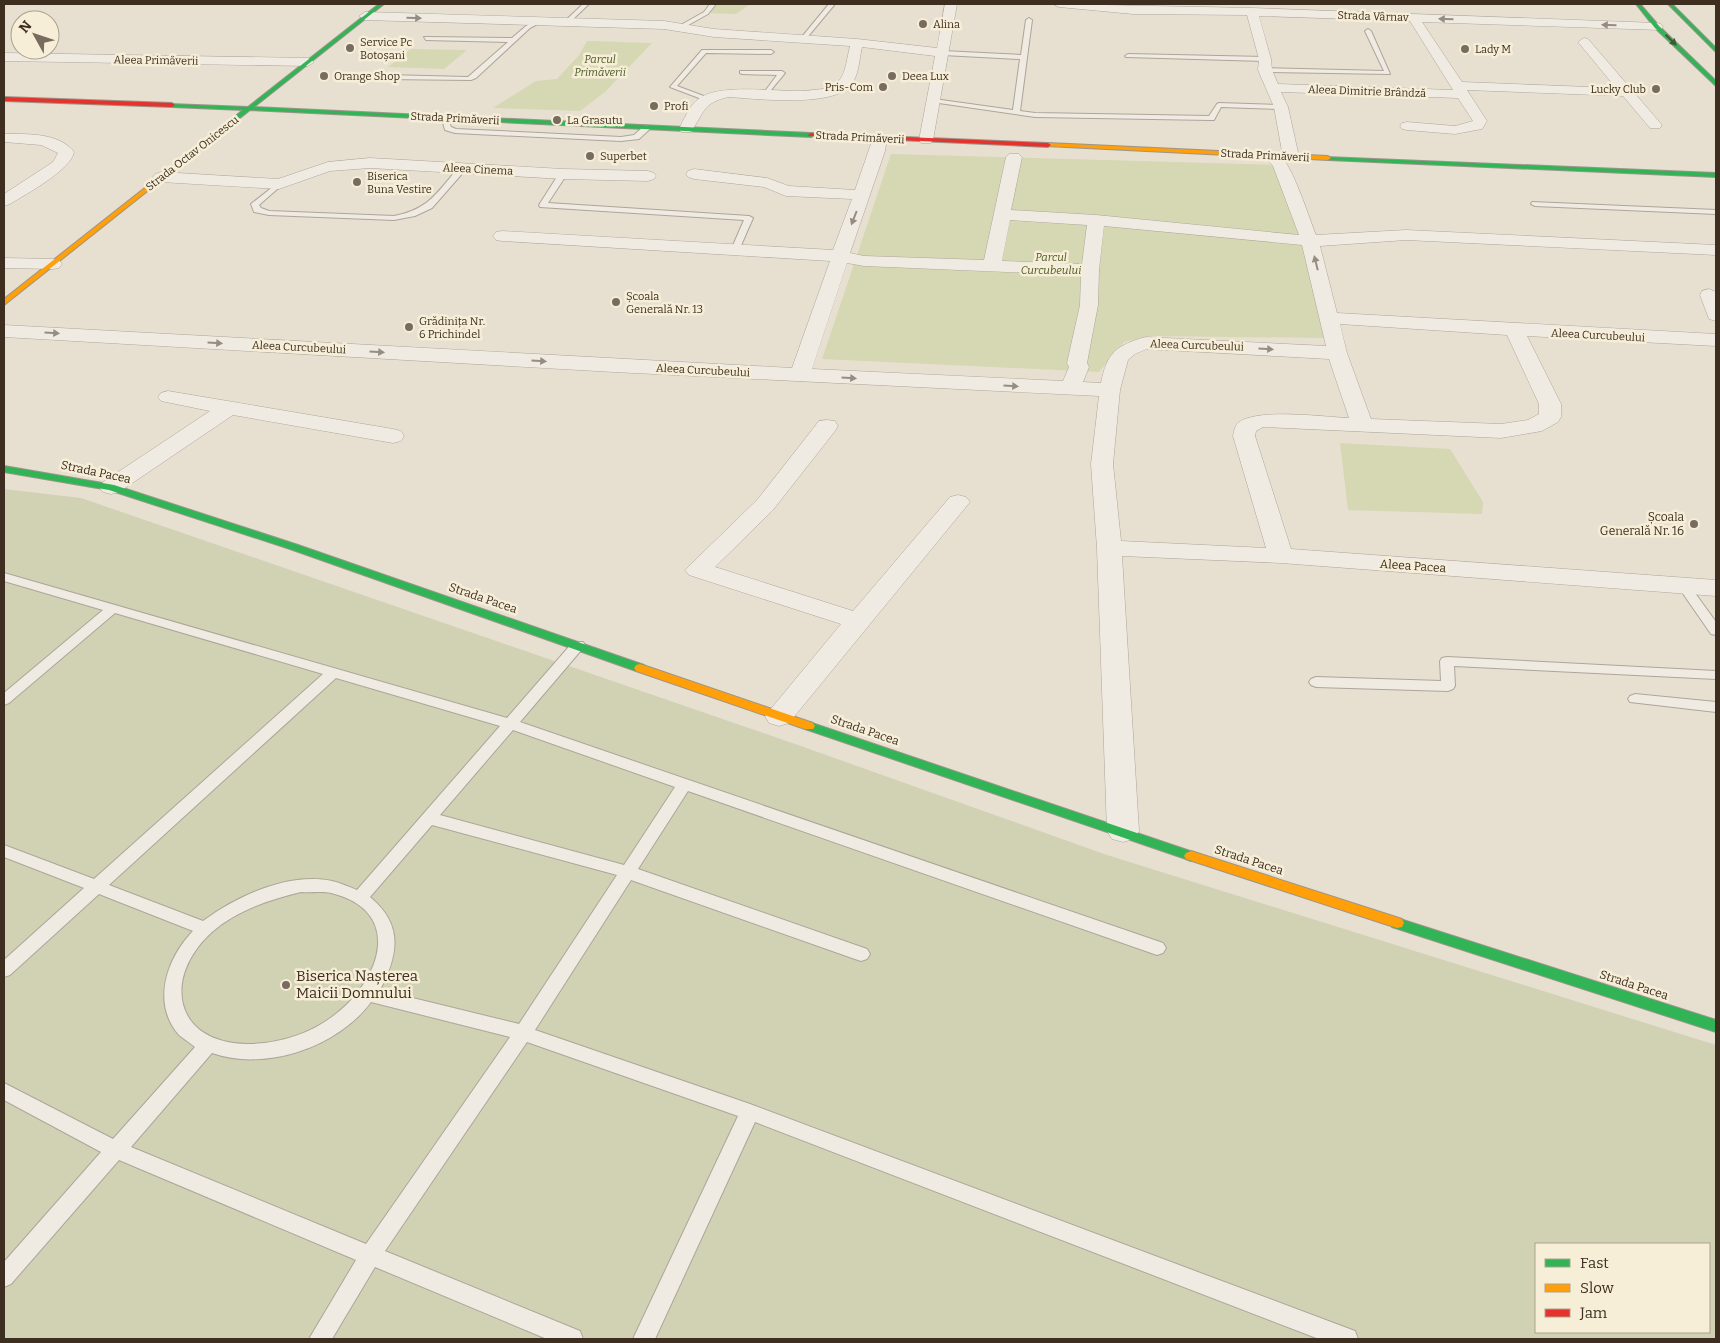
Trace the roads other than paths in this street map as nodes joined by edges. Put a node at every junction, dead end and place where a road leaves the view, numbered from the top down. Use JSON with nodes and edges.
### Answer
{"nodes":[{"id":1,"x":382,"y":4,"type":"edge"},
{"id":2,"x":586,"y":4,"type":"edge"},
{"id":3,"x":712,"y":4,"type":"edge"},
{"id":4,"x":832,"y":4,"type":"edge"},
{"id":5,"x":952,"y":4,"type":"edge"},
{"id":6,"x":1059,"y":4,"type":"edge"},
{"id":7,"x":1638,"y":4,"type":"edge"},
{"id":8,"x":1670,"y":4,"type":"edge"},
{"id":9,"x":1342,"y":9,"type":"edge"},
{"id":10,"x":1490,"y":9,"type":"dead end"},
{"id":11,"x":550,"y":10,"type":"dead end"},
{"id":12,"x":1252,"y":12,"type":"junction"},
{"id":13,"x":365,"y":16,"type":"junction"},
{"id":14,"x":1414,"y":18,"type":"junction"},
{"id":15,"x":1029,"y":20,"type":"dead end"},
{"id":16,"x":1497,"y":20,"type":"junction"},
{"id":17,"x":540,"y":21,"type":"junction"},
{"id":18,"x":567,"y":22,"type":"junction"},
{"id":19,"x":681,"y":27,"type":"junction"},
{"id":20,"x":1657,"y":27,"type":"junction"},
{"id":21,"x":1368,"y":31,"type":"dead end"},
{"id":22,"x":426,"y":38,"type":"dead end"},
{"id":23,"x":804,"y":39,"type":"junction"},
{"id":24,"x":513,"y":40,"type":"junction"},
{"id":25,"x":1584,"y":42,"type":"dead end"},
{"id":26,"x":857,"y":43,"type":"junction"},
{"id":27,"x":1716,"y":51,"type":"edge"},
{"id":28,"x":771,"y":52,"type":"dead end"},
{"id":29,"x":943,"y":53,"type":"junction"},
{"id":30,"x":1128,"y":56,"type":"dead end"},
{"id":31,"x":4,"y":57,"type":"edge"},
{"id":32,"x":1023,"y":57,"type":"junction"},
{"id":33,"x":308,"y":62,"type":"junction"},
{"id":34,"x":1265,"y":64,"type":"junction"},
{"id":35,"x":742,"y":72,"type":"dead end"},
{"id":36,"x":385,"y":76,"type":"dead end"},
{"id":37,"x":1716,"y":84,"type":"edge"},
{"id":38,"x":1273,"y":88,"type":"junction"},
{"id":39,"x":1459,"y":90,"type":"junction"},
{"id":40,"x":1627,"y":92,"type":"junction"},
{"id":41,"x":766,"y":94,"type":"junction"},
{"id":42,"x":4,"y":99,"type":"edge"},
{"id":43,"x":707,"y":99,"type":"junction"},
{"id":44,"x":934,"y":101,"type":"junction"},
{"id":45,"x":1281,"y":107,"type":"junction"},
{"id":46,"x":250,"y":108,"type":"junction"},
{"id":47,"x":1016,"y":112,"type":"junction"},
{"id":48,"x":1655,"y":125,"type":"dead end"},
{"id":49,"x":1407,"y":126,"type":"dead end"},
{"id":50,"x":686,"y":129,"type":"junction"},
{"id":51,"x":4,"y":138,"type":"edge"},
{"id":52,"x":880,"y":138,"type":"junction"},
{"id":53,"x":926,"y":140,"type":"junction"},
{"id":54,"x":1272,"y":156,"type":"junction"},
{"id":55,"x":1291,"y":156,"type":"junction"},
{"id":56,"x":1014,"y":157,"type":"dead end"},
{"id":57,"x":463,"y":168,"type":"junction"},
{"id":58,"x":563,"y":174,"type":"junction"},
{"id":59,"x":694,"y":174,"type":"dead end"},
{"id":60,"x":1716,"y":175,"type":"edge"},
{"id":61,"x":648,"y":176,"type":"dead end"},
{"id":62,"x":161,"y":177,"type":"junction"},
{"id":63,"x":279,"y":184,"type":"junction"},
{"id":64,"x":862,"y":195,"type":"junction"},
{"id":65,"x":4,"y":201,"type":"edge"},
{"id":66,"x":1535,"y":204,"type":"dead end"},
{"id":67,"x":1716,"y":212,"type":"edge"},
{"id":68,"x":1003,"y":215,"type":"junction"},
{"id":69,"x":1096,"y":220,"type":"junction"},
{"id":70,"x":502,"y":236,"type":"dead end"},
{"id":71,"x":1310,"y":241,"type":"junction"},
{"id":72,"x":735,"y":250,"type":"junction"},
{"id":73,"x":1716,"y":250,"type":"edge"},
{"id":74,"x":840,"y":256,"type":"junction"},
{"id":75,"x":4,"y":263,"type":"edge"},
{"id":76,"x":53,"y":264,"type":"junction"},
{"id":77,"x":992,"y":266,"type":"junction"},
{"id":78,"x":1090,"y":270,"type":"junction"},
{"id":79,"x":1709,"y":295,"type":"dead end"},
{"id":80,"x":4,"y":303,"type":"edge"},
{"id":81,"x":1716,"y":315,"type":"edge"},
{"id":82,"x":1329,"y":318,"type":"junction"},
{"id":83,"x":1514,"y":330,"type":"junction"},
{"id":84,"x":4,"y":331,"type":"edge"},
{"id":85,"x":1716,"y":340,"type":"edge"},
{"id":86,"x":1336,"y":353,"type":"junction"},
{"id":87,"x":800,"y":375,"type":"junction"},
{"id":88,"x":1070,"y":389,"type":"junction"},
{"id":89,"x":1110,"y":390,"type":"junction"},
{"id":90,"x":168,"y":397,"type":"dead end"},
{"id":91,"x":230,"y":407,"type":"junction"},
{"id":92,"x":1362,"y":424,"type":"junction"},
{"id":93,"x":827,"y":426,"type":"dead end"},
{"id":94,"x":393,"y":436,"type":"dead end"},
{"id":95,"x":4,"y":469,"type":"edge"},
{"id":96,"x":111,"y":487,"type":"junction"},
{"id":97,"x":958,"y":502,"type":"dead end"},
{"id":98,"x":1109,"y":548,"type":"junction"},
{"id":99,"x":1281,"y":556,"type":"junction"},
{"id":100,"x":4,"y":577,"type":"edge"},
{"id":101,"x":1683,"y":585,"type":"junction"},
{"id":102,"x":1716,"y":588,"type":"edge"},
{"id":103,"x":112,"y":609,"type":"junction"},
{"id":104,"x":859,"y":621,"type":"junction"},
{"id":105,"x":1716,"y":631,"type":"edge"},
{"id":106,"x":578,"y":645,"type":"junction"},
{"id":107,"x":333,"y":673,"type":"junction"},
{"id":108,"x":1716,"y":675,"type":"edge"},
{"id":109,"x":1316,"y":682,"type":"dead end"},
{"id":110,"x":1635,"y":699,"type":"dead end"},
{"id":111,"x":4,"y":700,"type":"edge"},
{"id":112,"x":1716,"y":707,"type":"edge"},
{"id":113,"x":779,"y":716,"type":"junction"},
{"id":114,"x":510,"y":724,"type":"junction"},
{"id":115,"x":685,"y":784,"type":"junction"},
{"id":116,"x":429,"y":818,"type":"junction"},
{"id":117,"x":1123,"y":831,"type":"junction"},
{"id":118,"x":4,"y":851,"type":"edge"},
{"id":119,"x":628,"y":872,"type":"junction"},
{"id":120,"x":95,"y":887,"type":"junction"},
{"id":121,"x":361,"y":897,"type":"junction"},
{"id":122,"x":205,"y":930,"type":"junction"},
{"id":123,"x":1157,"y":948,"type":"dead end"},
{"id":124,"x":860,"y":954,"type":"dead end"},
{"id":125,"x":4,"y":970,"type":"edge"},
{"id":126,"x":368,"y":994,"type":"junction"},
{"id":127,"x":1716,"y":1026,"type":"edge"},
{"id":128,"x":523,"y":1034,"type":"junction"},
{"id":129,"x":207,"y":1046,"type":"junction"},
{"id":130,"x":4,"y":1091,"type":"edge"},
{"id":131,"x":750,"y":1112,"type":"junction"},
{"id":132,"x":116,"y":1150,"type":"junction"},
{"id":133,"x":370,"y":1256,"type":"junction"},
{"id":134,"x":4,"y":1278,"type":"edge"},
{"id":135,"x":320,"y":1339,"type":"edge"},
{"id":136,"x":572,"y":1339,"type":"edge"},
{"id":137,"x":644,"y":1339,"type":"edge"},
{"id":138,"x":1347,"y":1339,"type":"edge"}],
"edges":[{"from":1,"to":13,"type":"main road","name":"Strada Octav Onicescu"},
{"from":2,"to":18,"type":"lane"},
{"from":3,"to":19,"type":"lane"},
{"from":4,"to":23,"type":"lane"},
{"from":5,"to":29,"type":"street"},
{"from":6,"to":12,"type":"street","name":"Strada Vârnav"},
{"from":7,"to":20,"type":"main road"},
{"from":8,"to":27,"type":"main road"},
{"from":9,"to":12,"type":"street","name":"Strada Vârnav"},
{"from":9,"to":14,"type":"street","name":"Strada Vârnav"},
{"from":10,"to":16,"type":"street"},
{"from":11,"to":17,"type":"street"},
{"from":12,"to":34,"type":"street"},
{"from":13,"to":17,"type":"street","one_way":true},
{"from":13,"to":33,"type":"main road","name":"Strada Octav Onicescu"},
{"from":16,"to":14,"type":"street","name":"Strada Vârnav","one_way":true},
{"from":14,"to":39,"type":"street"},
{"from":15,"to":32,"type":"lane"},
{"from":20,"to":16,"type":"street","name":"Strada Vârnav","one_way":true},
{"from":17,"to":18,"type":"street"},
{"from":17,"to":24,"type":"lane"},
{"from":18,"to":19,"type":"street"},
{"from":19,"to":23,"type":"street"},
{"from":20,"to":37,"type":"main road","one_way":true},
{"from":21,"to":34,"type":"lane"},
{"from":22,"to":24,"type":"lane"},
{"from":23,"to":26,"type":"street"},
{"from":24,"to":36,"type":"lane"},
{"from":25,"to":40,"type":"street"},
{"from":26,"to":29,"type":"street"},
{"from":26,"to":41,"type":"street"},
{"from":28,"to":43,"type":"lane"},
{"from":29,"to":32,"type":"lane"},
{"from":29,"to":44,"type":"street"},
{"from":30,"to":34,"type":"lane"},
{"from":31,"to":33,"type":"street","name":"Aleea Primăverii"},
{"from":32,"to":47,"type":"lane"},
{"from":33,"to":46,"type":"main road","name":"Strada Octav Onicescu"},
{"from":34,"to":38,"type":"street"},
{"from":35,"to":41,"type":"lane"},
{"from":38,"to":39,"type":"street","name":"Aleea Dimitrie Brândză"},
{"from":38,"to":45,"type":"street"},
{"from":39,"to":40,"type":"street","name":"Aleea Dimitrie Brândză"},
{"from":39,"to":49,"type":"street"},
{"from":40,"to":48,"type":"street"},
{"from":41,"to":43,"type":"street"},
{"from":42,"to":46,"type":"main road","name":"Strada Primăverii"},
{"from":43,"to":50,"type":"street"},
{"from":44,"to":47,"type":"lane"},
{"from":44,"to":53,"type":"street"},
{"from":45,"to":47,"type":"lane"},
{"from":45,"to":55,"type":"street"},
{"from":46,"to":50,"type":"main road","name":"Strada Primăverii"},
{"from":46,"to":62,"type":"main road","name":"Strada Octav Onicescu"},
{"from":50,"to":52,"type":"main road","name":"Strada Primăverii"},
{"from":51,"to":65,"type":"street"},
{"from":52,"to":53,"type":"main road","name":"Strada Primăverii"},
{"from":52,"to":64,"type":"street"},
{"from":53,"to":54,"type":"main road","name":"Strada Primăverii"},
{"from":54,"to":55,"type":"main road","name":"Strada Primăverii"},
{"from":54,"to":71,"type":"street"},
{"from":55,"to":60,"type":"main road","name":"Strada Primăverii"},
{"from":56,"to":68,"type":"street"},
{"from":57,"to":58,"type":"street","name":"Aleea Cinema"},
{"from":57,"to":63,"type":"street","name":"Aleea Cinema"},
{"from":57,"to":63,"type":"lane"},
{"from":58,"to":61,"type":"street","name":"Aleea Cinema"},
{"from":58,"to":72,"type":"lane"},
{"from":59,"to":64,"type":"street"},
{"from":62,"to":63,"type":"street","name":"Aleea Cinema"},
{"from":62,"to":76,"type":"main road","name":"Strada Octav Onicescu"},
{"from":64,"to":74,"type":"street","one_way":true},
{"from":66,"to":67,"type":"lane"},
{"from":68,"to":69,"type":"street"},
{"from":68,"to":77,"type":"street"},
{"from":69,"to":71,"type":"street"},
{"from":69,"to":78,"type":"street"},
{"from":70,"to":72,"type":"street"},
{"from":71,"to":73,"type":"street"},
{"from":82,"to":71,"type":"street","one_way":true},
{"from":72,"to":74,"type":"street"},
{"from":74,"to":77,"type":"street"},
{"from":74,"to":87,"type":"street"},
{"from":75,"to":76,"type":"street"},
{"from":76,"to":80,"type":"main road","name":"Strada Octav Onicescu"},
{"from":77,"to":78,"type":"street"},
{"from":78,"to":88,"type":"street"},
{"from":79,"to":81,"type":"street"},
{"from":82,"to":83,"type":"street","name":"Aleea Curcubeului"},
{"from":82,"to":86,"type":"street"},
{"from":83,"to":85,"type":"street","name":"Aleea Curcubeului"},
{"from":83,"to":92,"type":"street"},
{"from":84,"to":87,"type":"street","name":"Aleea Curcubeului","one_way":true},
{"from":89,"to":86,"type":"street","name":"Aleea Curcubeului","one_way":true},
{"from":86,"to":92,"type":"street"},
{"from":87,"to":88,"type":"street","name":"Aleea Curcubeului","one_way":true},
{"from":88,"to":89,"type":"street","name":"Aleea Curcubeului"},
{"from":89,"to":98,"type":"street"},
{"from":90,"to":91,"type":"street"},
{"from":91,"to":94,"type":"street"},
{"from":91,"to":96,"type":"street"},
{"from":92,"to":99,"type":"street"},
{"from":93,"to":104,"type":"street"},
{"from":95,"to":96,"type":"main road","name":"Strada Pacea"},
{"from":96,"to":106,"type":"main road","name":"Strada Pacea"},
{"from":97,"to":104,"type":"street"},
{"from":98,"to":99,"type":"street","name":"Aleea Pacea"},
{"from":98,"to":117,"type":"street"},
{"from":99,"to":101,"type":"street","name":"Aleea Pacea"},
{"from":100,"to":103,"type":"lane"},
{"from":101,"to":102,"type":"street","name":"Aleea Pacea"},
{"from":101,"to":105,"type":"lane"},
{"from":103,"to":107,"type":"lane"},
{"from":103,"to":111,"type":"lane"},
{"from":104,"to":113,"type":"street"},
{"from":106,"to":113,"type":"main road","name":"Strada Pacea"},
{"from":106,"to":114,"type":"lane"},
{"from":107,"to":114,"type":"lane"},
{"from":107,"to":120,"type":"lane"},
{"from":108,"to":109,"type":"lane"},
{"from":110,"to":112,"type":"lane"},
{"from":113,"to":117,"type":"main road","name":"Strada Pacea"},
{"from":114,"to":115,"type":"lane"},
{"from":114,"to":116,"type":"lane"},
{"from":115,"to":119,"type":"lane"},
{"from":115,"to":123,"type":"lane"},
{"from":116,"to":119,"type":"lane"},
{"from":116,"to":121,"type":"lane"},
{"from":117,"to":127,"type":"main road","name":"Strada Pacea"},
{"from":118,"to":120,"type":"lane"},
{"from":119,"to":124,"type":"lane"},
{"from":119,"to":128,"type":"lane"},
{"from":120,"to":122,"type":"lane"},
{"from":120,"to":125,"type":"lane"},
{"from":121,"to":122,"type":"lane"},
{"from":121,"to":126,"type":"lane"},
{"from":122,"to":129,"type":"lane"},
{"from":126,"to":128,"type":"lane"},
{"from":126,"to":129,"type":"lane"},
{"from":128,"to":131,"type":"lane"},
{"from":128,"to":133,"type":"lane"},
{"from":129,"to":132,"type":"lane"},
{"from":130,"to":132,"type":"lane"},
{"from":131,"to":137,"type":"lane"},
{"from":131,"to":138,"type":"lane"},
{"from":132,"to":133,"type":"lane"},
{"from":132,"to":134,"type":"lane"},
{"from":133,"to":135,"type":"lane"},
{"from":133,"to":136,"type":"lane"}]}
